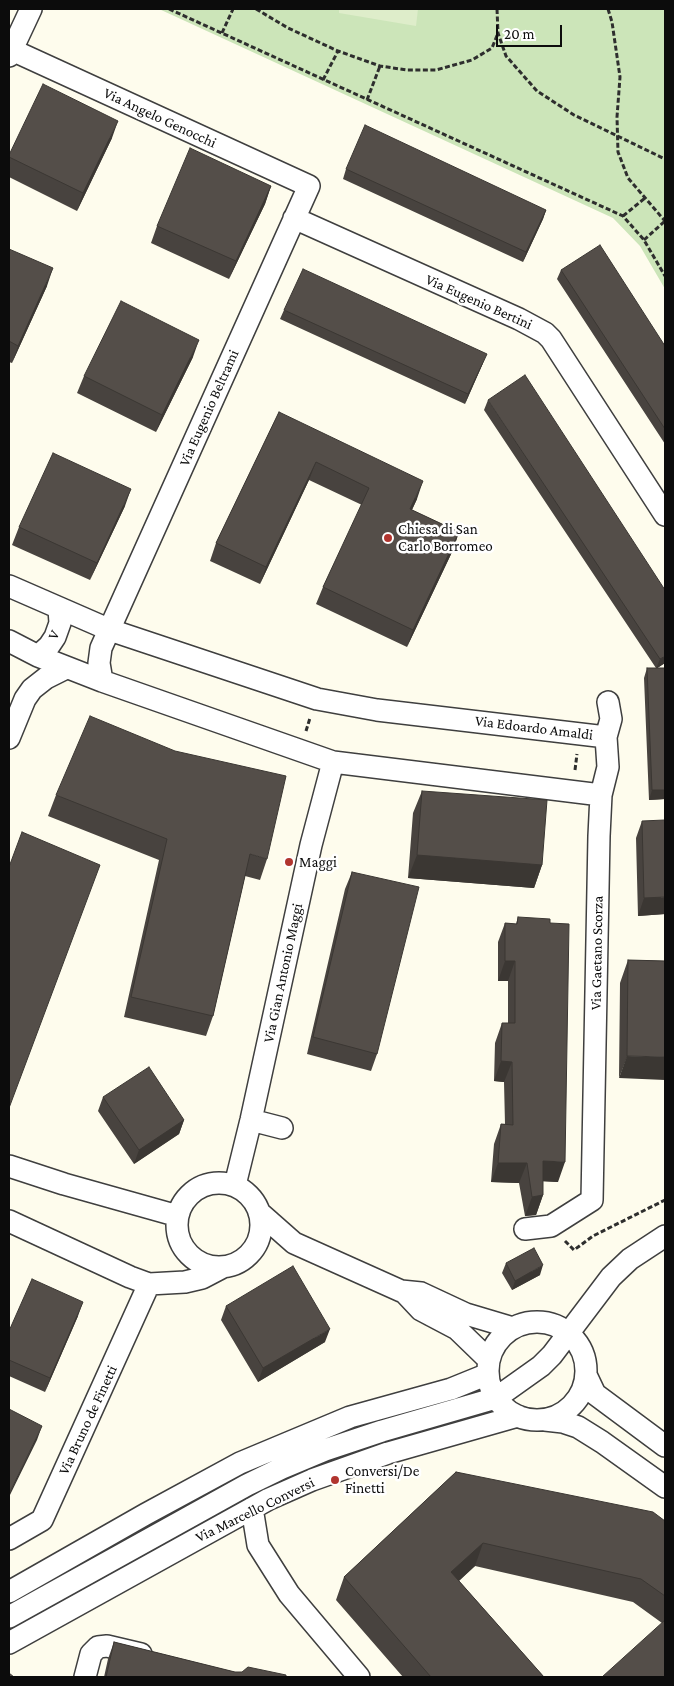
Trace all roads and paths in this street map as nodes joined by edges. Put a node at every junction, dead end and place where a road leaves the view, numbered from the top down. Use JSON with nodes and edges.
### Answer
{"nodes":[{"id":1,"x":31,"y":9,"type":"edge"},
{"id":2,"x":169,"y":9,"type":"edge"},
{"id":3,"x":233,"y":9,"type":"edge"},
{"id":4,"x":256,"y":9,"type":"edge"},
{"id":5,"x":497,"y":9,"type":"edge"},
{"id":6,"x":608,"y":9,"type":"edge"},
{"id":7,"x":222,"y":33,"type":"junction"},
{"id":8,"x":498,"y":33,"type":"junction"},
{"id":9,"x":338,"y":51,"type":"junction"},
{"id":10,"x":10,"y":53,"type":"edge"},
{"id":11,"x":380,"y":66,"type":"junction"},
{"id":12,"x":323,"y":80,"type":"junction"},
{"id":13,"x":367,"y":100,"type":"junction"},
{"id":14,"x":618,"y":137,"type":"junction"},
{"id":15,"x":665,"y":159,"type":"edge"},
{"id":16,"x":308,"y":186,"type":"joint"},
{"id":17,"x":645,"y":198,"type":"junction"},
{"id":18,"x":623,"y":216,"type":"junction"},
{"id":19,"x":294,"y":218,"type":"junction"},
{"id":20,"x":665,"y":221,"type":"edge"},
{"id":21,"x":644,"y":240,"type":"junction"},
{"id":22,"x":665,"y":276,"type":"edge"},
{"id":23,"x":665,"y":516,"type":"edge"},
{"id":24,"x":9,"y":586,"type":"edge"},
{"id":25,"x":59,"y":609,"type":"junction"},
{"id":26,"x":110,"y":630,"type":"junction"},
{"id":27,"x":9,"y":641,"type":"edge"},
{"id":28,"x":38,"y":656,"type":"junction"},
{"id":29,"x":66,"y":668,"type":"junction"},
{"id":30,"x":102,"y":681,"type":"junction"},
{"id":31,"x":608,"y":702,"type":"dead end"},
{"id":32,"x":311,"y":716,"type":"dead end"},
{"id":33,"x":306,"y":733,"type":"dead end"},
{"id":34,"x":606,"y":737,"type":"junction"},
{"id":35,"x":9,"y":738,"type":"edge"},
{"id":36,"x":578,"y":744,"type":"dead end"},
{"id":37,"x":333,"y":762,"type":"junction"},
{"id":38,"x":575,"y":774,"type":"dead end"},
{"id":39,"x":601,"y":795,"type":"junction"},
{"id":40,"x":251,"y":1120,"type":"junction"},
{"id":41,"x":282,"y":1128,"type":"dead end"},
{"id":42,"x":9,"y":1166,"type":"edge"},
{"id":43,"x":235,"y":1185,"type":"junction"},
{"id":44,"x":665,"y":1200,"type":"edge"},
{"id":45,"x":260,"y":1213,"type":"junction"},
{"id":46,"x":178,"y":1216,"type":"junction"},
{"id":47,"x":9,"y":1221,"type":"edge"},
{"id":48,"x":551,"y":1226,"type":"junction"},
{"id":49,"x":525,"y":1229,"type":"dead end"},
{"id":50,"x":665,"y":1236,"type":"edge"},
{"id":51,"x":294,"y":1243,"type":"junction"},
{"id":52,"x":256,"y":1247,"type":"junction"},
{"id":53,"x":223,"y":1267,"type":"junction"},
{"id":54,"x":149,"y":1284,"type":"junction"},
{"id":55,"x":405,"y":1292,"type":"junction"},
{"id":56,"x":513,"y":1328,"type":"junction"},
{"id":57,"x":568,"y":1333,"type":"junction"},
{"id":58,"x":488,"y":1367,"type":"junction"},
{"id":59,"x":586,"y":1375,"type":"junction"},
{"id":60,"x":496,"y":1398,"type":"junction"},
{"id":61,"x":518,"y":1416,"type":"junction"},
{"id":62,"x":545,"y":1420,"type":"junction"},
{"id":63,"x":665,"y":1446,"type":"edge"},
{"id":64,"x":665,"y":1487,"type":"edge"},
{"id":65,"x":252,"y":1508,"type":"junction"},
{"id":66,"x":9,"y":1539,"type":"edge"},
{"id":67,"x":9,"y":1592,"type":"edge"},
{"id":68,"x":9,"y":1617,"type":"edge"},
{"id":69,"x":9,"y":1643,"type":"edge"},
{"id":70,"x":155,"y":1658,"type":"edge"},
{"id":71,"x":85,"y":1677,"type":"edge"},
{"id":72,"x":359,"y":1677,"type":"edge"}],
"edges":[{"from":1,"to":10,"type":"street"},
{"from":2,"to":7,"type":"path"},
{"from":3,"to":7,"type":"path"},
{"from":4,"to":9,"type":"path"},
{"from":5,"to":8,"type":"path"},
{"from":6,"to":14,"type":"path"},
{"from":7,"to":12,"type":"path"},
{"from":8,"to":11,"type":"path"},
{"from":8,"to":14,"type":"path"},
{"from":9,"to":11,"type":"path"},
{"from":9,"to":12,"type":"path"},
{"from":10,"to":16,"type":"street","name":"Via Angelo Genocchi"},
{"from":11,"to":13,"type":"path"},
{"from":12,"to":13,"type":"path"},
{"from":13,"to":18,"type":"path"},
{"from":14,"to":15,"type":"path"},
{"from":14,"to":17,"type":"path"},
{"from":16,"to":19,"type":"street","name":"Via Eugenio Beltrami"},
{"from":17,"to":18,"type":"path"},
{"from":17,"to":20,"type":"path"},
{"from":18,"to":21,"type":"path"},
{"from":19,"to":23,"type":"street","name":"Via Eugenio Bertini"},
{"from":19,"to":26,"type":"street","name":"Via Eugenio Beltrami"},
{"from":20,"to":21,"type":"path"},
{"from":21,"to":22,"type":"path"},
{"from":24,"to":25,"type":"street","name":"Via Edoardo Amaldi"},
{"from":25,"to":26,"type":"street","name":"Via Edoardo Amaldi"},
{"from":25,"to":28,"type":"street","name":"V"},
{"from":26,"to":30,"type":"street"},
{"from":26,"to":34,"type":"street","name":"Via Edoardo Amaldi"},
{"from":27,"to":28,"type":"street"},
{"from":28,"to":29,"type":"street"},
{"from":29,"to":30,"type":"street"},
{"from":29,"to":35,"type":"street"},
{"from":30,"to":37,"type":"street"},
{"from":31,"to":34,"type":"street"},
{"from":32,"to":33,"type":"path"},
{"from":34,"to":39,"type":"street","name":"Via Edoardo Amaldi"},
{"from":36,"to":38,"type":"path"},
{"from":37,"to":39,"type":"street"},
{"from":37,"to":40,"type":"street","name":"Via Gian Antonio Maggi"},
{"from":39,"to":48,"type":"street","name":"Via Gaetano Scorza"},
{"from":40,"to":41,"type":"street"},
{"from":40,"to":43,"type":"street","name":"Via Gian Antonio Maggi"},
{"from":42,"to":46,"type":"street"},
{"from":43,"to":45,"type":"street"},
{"from":43,"to":46,"type":"street"},
{"from":44,"to":48,"type":"path"},
{"from":45,"to":51,"type":"street"},
{"from":45,"to":52,"type":"street"},
{"from":46,"to":53,"type":"street"},
{"from":47,"to":54,"type":"street"},
{"from":48,"to":49,"type":"street"},
{"from":50,"to":57,"type":"street","name":"Via Marcello Conversi"},
{"from":51,"to":52,"type":"street"},
{"from":51,"to":55,"type":"street"},
{"from":52,"to":53,"type":"street"},
{"from":53,"to":54,"type":"street"},
{"from":54,"to":66,"type":"street","name":"Via Bruno de Finetti"},
{"from":55,"to":56,"type":"street"},
{"from":55,"to":58,"type":"street"},
{"from":56,"to":57,"type":"street"},
{"from":56,"to":58,"type":"street"},
{"from":57,"to":59,"type":"street"},
{"from":57,"to":60,"type":"street","name":"Via Marcello Conversi"},
{"from":58,"to":60,"type":"street"},
{"from":58,"to":67,"type":"street"},
{"from":59,"to":62,"type":"street"},
{"from":59,"to":63,"type":"street"},
{"from":60,"to":61,"type":"street"},
{"from":60,"to":68,"type":"street","name":"Via Marcello Conversi"},
{"from":61,"to":62,"type":"street"},
{"from":61,"to":65,"type":"street","name":"Via Marcello Conversi"},
{"from":62,"to":64,"type":"street"},
{"from":65,"to":69,"type":"street","name":"Via Marcello Conversi"},
{"from":65,"to":72,"type":"street"},
{"from":70,"to":71,"type":"street"}]}
